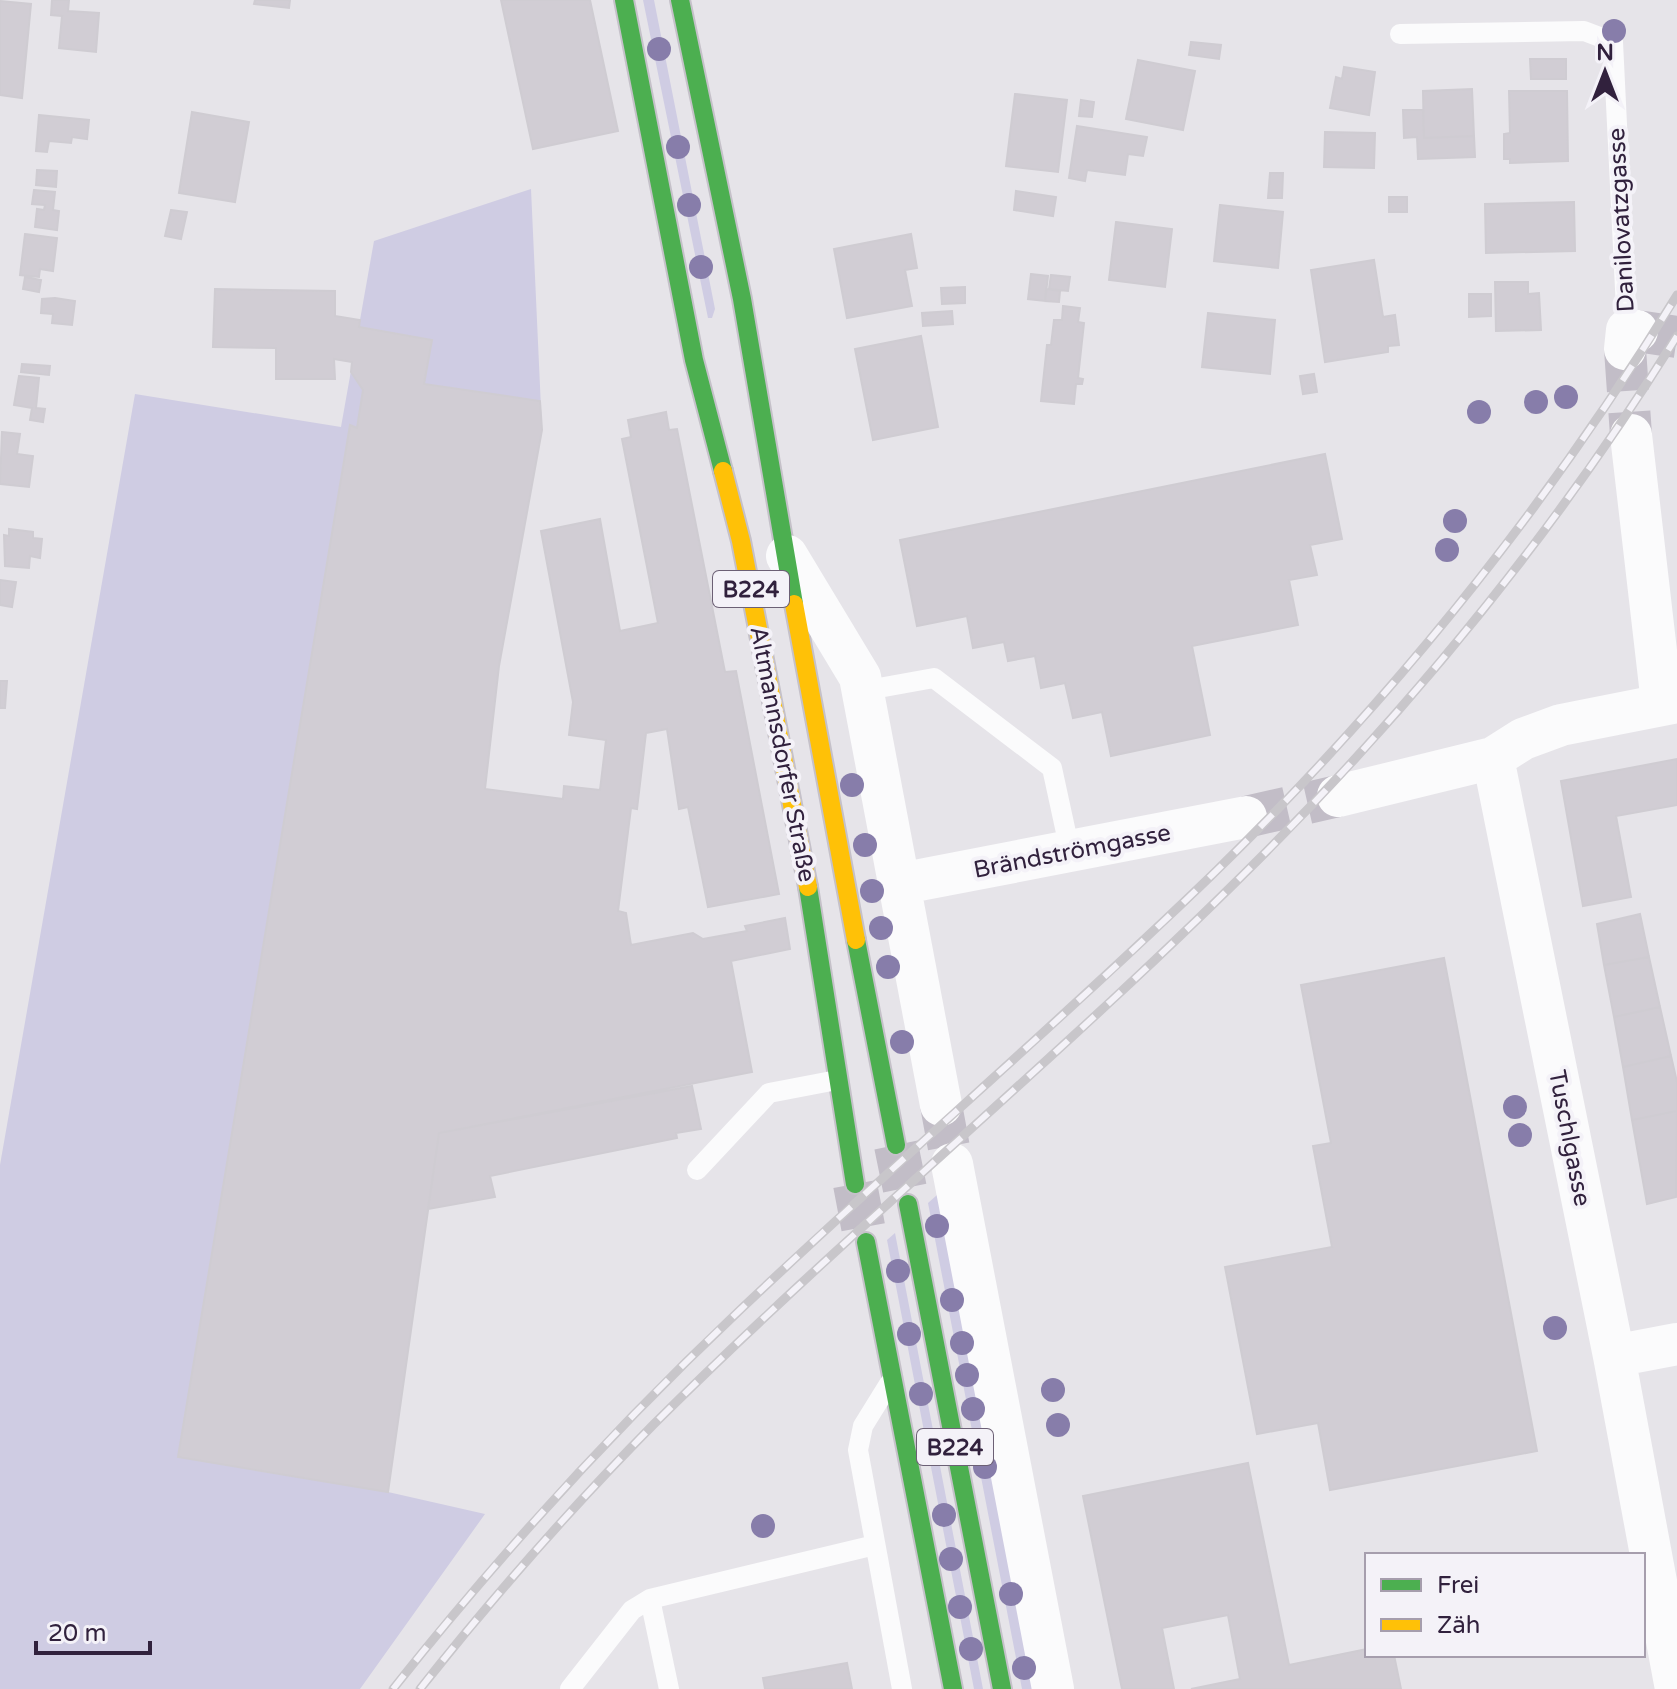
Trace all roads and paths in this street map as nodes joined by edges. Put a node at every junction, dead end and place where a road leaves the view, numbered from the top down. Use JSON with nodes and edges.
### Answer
{"nodes":[{"id":1,"x":624,"y":0,"type":"edge"},
{"id":2,"x":680,"y":0,"type":"edge"},
{"id":3,"x":1400,"y":34,"type":"dead end"},
{"id":4,"x":1630,"y":337,"type":"tunnel mouth"},
{"id":5,"x":1631,"y":435,"type":"tunnel mouth"},
{"id":6,"x":787,"y":555,"type":"junction"},
{"id":7,"x":862,"y":691,"type":"junction"},
{"id":8,"x":1670,"y":703,"type":"edge"},
{"id":9,"x":1493,"y":758,"type":"junction"},
{"id":10,"x":1338,"y":796,"type":"tunnel mouth"},
{"id":11,"x":1246,"y":817,"type":"tunnel mouth"},
{"id":12,"x":1070,"y":851,"type":"junction"},
{"id":13,"x":899,"y":884,"type":"junction"},
{"id":14,"x":837,"y":1080,"type":"junction"},
{"id":15,"x":941,"y":1105,"type":"tunnel mouth"},
{"id":16,"x":896,"y":1145,"type":"tunnel mouth"},
{"id":17,"x":952,"y":1164,"type":"tunnel mouth"},
{"id":18,"x":697,"y":1170,"type":"dead end"},
{"id":19,"x":855,"y":1184,"type":"tunnel mouth"},
{"id":20,"x":908,"y":1204,"type":"tunnel mouth"},
{"id":21,"x":866,"y":1242,"type":"tunnel mouth"},
{"id":22,"x":1677,"y":1344,"type":"edge"},
{"id":23,"x":1614,"y":1356,"type":"junction"},
{"id":24,"x":893,"y":1377,"type":"junction"},
{"id":25,"x":1660,"y":1522,"type":"edge"},
{"id":26,"x":875,"y":1545,"type":"junction"},
{"id":27,"x":650,"y":1599,"type":"junction"},
{"id":28,"x":570,"y":1689,"type":"edge"},
{"id":29,"x":669,"y":1689,"type":"edge"},
{"id":30,"x":902,"y":1689,"type":"edge"},
{"id":31,"x":953,"y":1689,"type":"edge"},
{"id":32,"x":1002,"y":1689,"type":"edge"},
{"id":33,"x":1053,"y":1689,"type":"edge"},
{"id":34,"x":1676,"y":1689,"type":"edge"}],
"edges":[{"from":1,"to":14,"type":"main road","name":"Altmannsdorfer Straße","number":"B224"},
{"from":2,"to":6,"type":"main road","name":"Altmannsdorfer Straße","number":"B224"},
{"from":3,"to":4,"type":"lane","name":"Danilovatzgasse"},
{"from":5,"to":8,"type":"street"},
{"from":6,"to":7,"type":"street","name":"Altmannsdorfer Straße"},
{"from":6,"to":16,"type":"main road","name":"Altmannsdorfer Straße","number":"B224"},
{"from":7,"to":12,"type":"lane"},
{"from":7,"to":13,"type":"street","name":"Altmannsdorfer Straße"},
{"from":8,"to":9,"type":"street"},
{"from":9,"to":10,"type":"street"},
{"from":9,"to":23,"type":"street","name":"Tuschlgasse"},
{"from":11,"to":12,"type":"street","name":"Brändströmgasse"},
{"from":12,"to":13,"type":"street","name":"Brändströmgasse"},
{"from":13,"to":15,"type":"street","name":"Altmannsdorfer Straße"},
{"from":14,"to":18,"type":"lane"},
{"from":14,"to":19,"type":"main road","name":"Altmannsdorfer Straße","number":"B224"},
{"from":17,"to":33,"type":"street"},
{"from":20,"to":32,"type":"main road","number":"B224"},
{"from":21,"to":24,"type":"main road","number":"B224"},
{"from":22,"to":23,"type":"street"},
{"from":23,"to":25,"type":"street","name":"Tuschlgasse"},
{"from":24,"to":26,"type":"lane"},
{"from":24,"to":31,"type":"main road","number":"B224"},
{"from":25,"to":34,"type":"street","name":"Tuschlgasse"},
{"from":26,"to":27,"type":"lane"},
{"from":26,"to":30,"type":"lane"},
{"from":27,"to":28,"type":"lane"},
{"from":27,"to":29,"type":"lane"}]}
